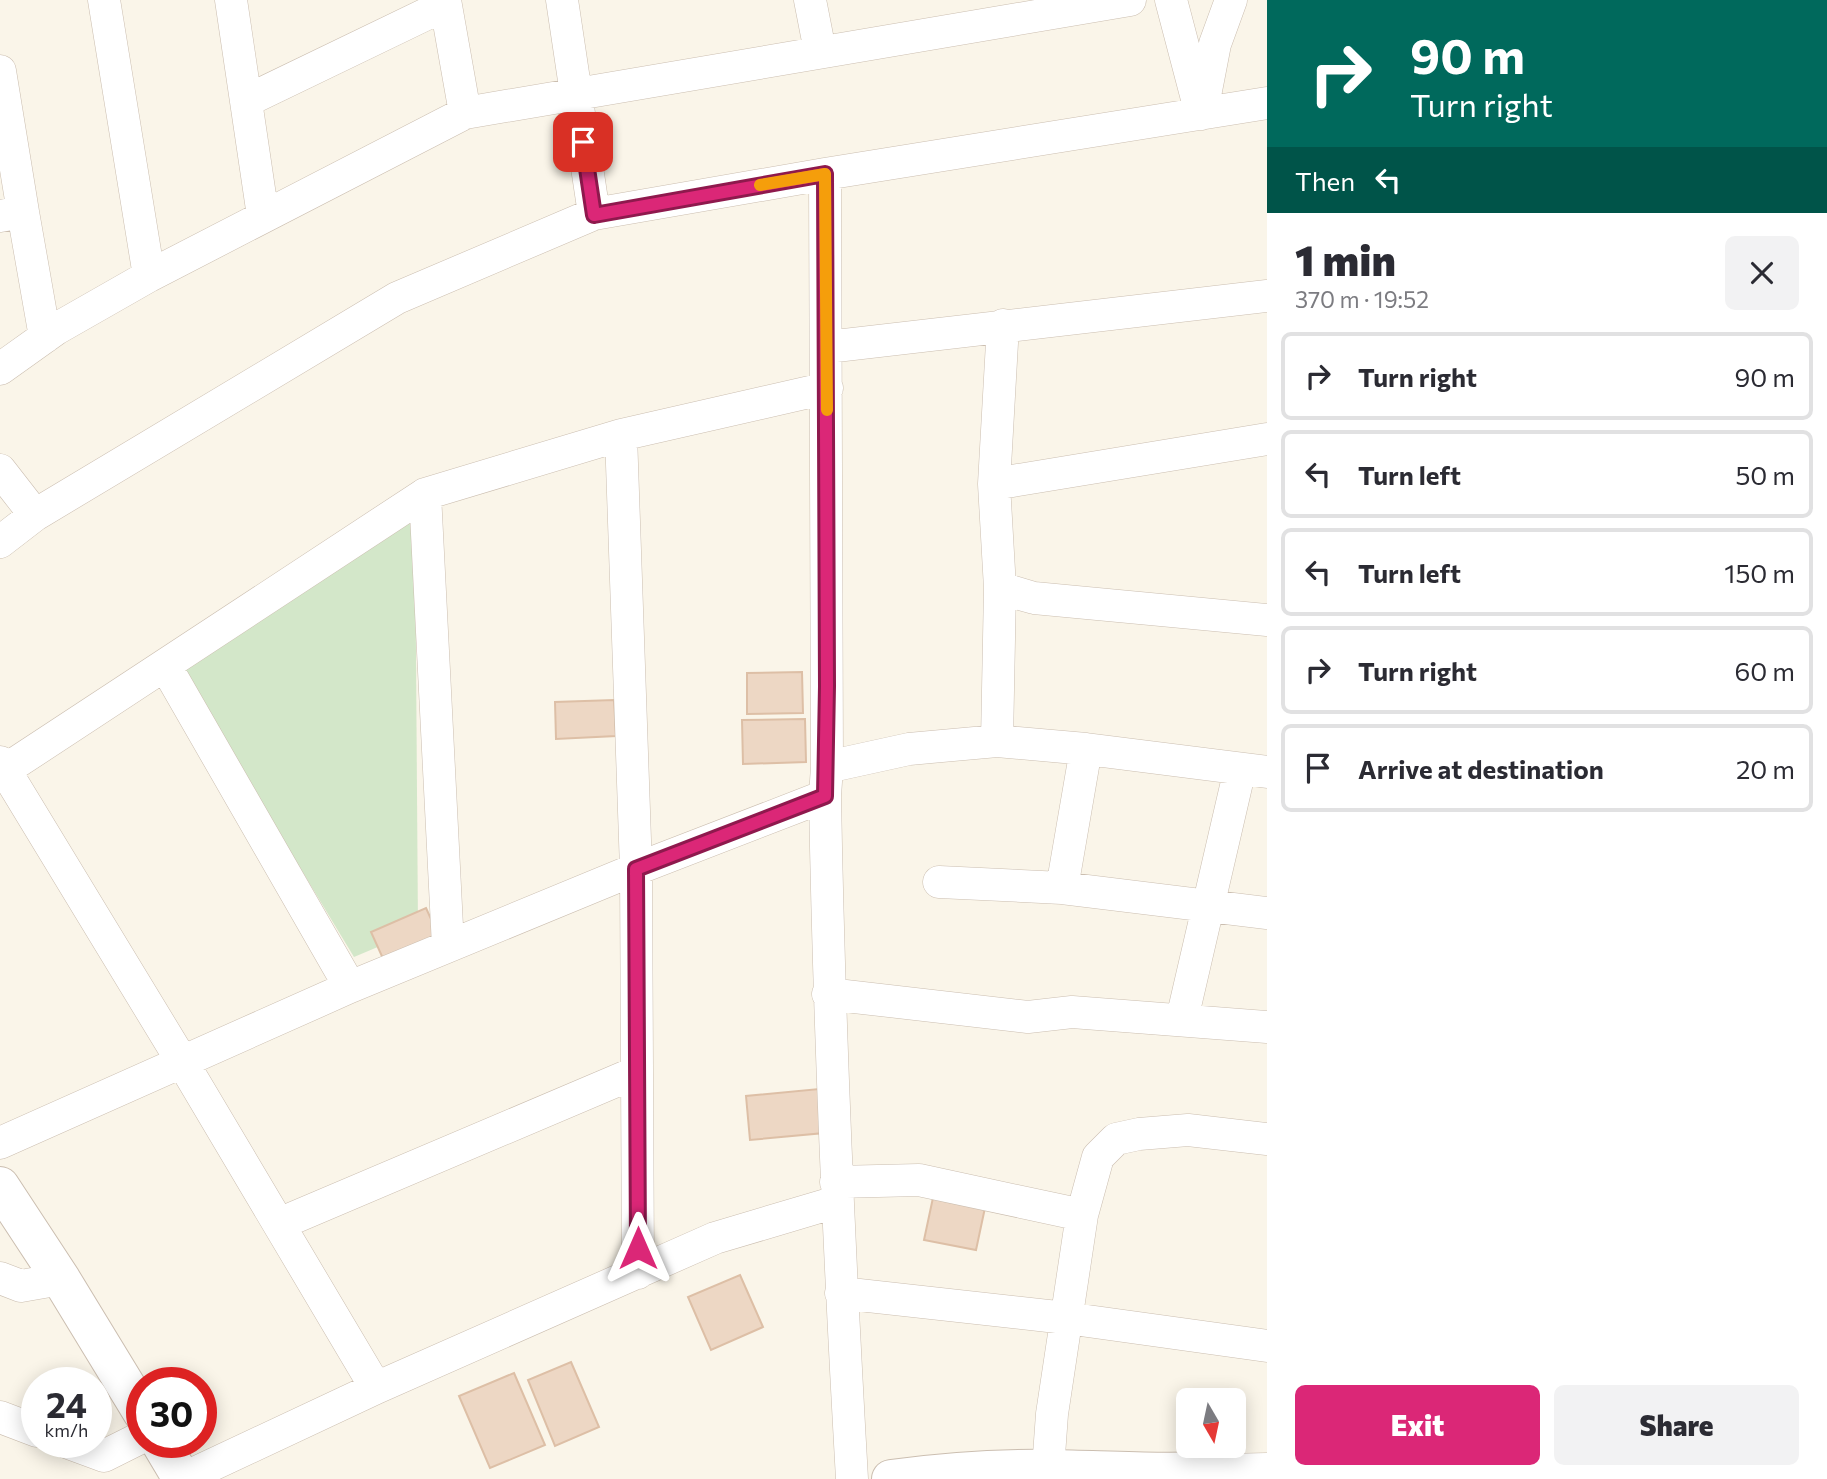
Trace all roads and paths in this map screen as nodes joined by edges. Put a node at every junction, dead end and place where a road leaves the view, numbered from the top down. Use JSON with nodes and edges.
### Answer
{"nodes":[{"id":1,"x":104,"y":0,"type":"edge"},
{"id":2,"x":231,"y":0,"type":"edge"},
{"id":3,"x":562,"y":0,"type":"edge"},
{"id":4,"x":810,"y":0,"type":"edge"},
{"id":5,"x":1130,"y":0,"type":"edge"},
{"id":6,"x":1171,"y":0,"type":"edge"},
{"id":7,"x":1231,"y":0,"type":"edge"},
{"id":8,"x":445,"y":2,"type":"edge"},
{"id":9,"x":820,"y":51,"type":"junction"},
{"id":10,"x":2,"y":88,"type":"edge"},
{"id":11,"x":576,"y":93,"type":"junction"},
{"id":12,"x":246,"y":101,"type":"junction"},
{"id":13,"x":1267,"y":103,"type":"edge"},
{"id":14,"x":465,"y":113,"type":"junction"},
{"id":15,"x":1202,"y":114,"type":"junction"},
{"id":16,"x":825,"y":174,"type":"junction"},
{"id":17,"x":12,"y":214,"type":"edge"},
{"id":18,"x":594,"y":215,"type":"junction"},
{"id":19,"x":263,"y":216,"type":"junction"},
{"id":20,"x":149,"y":276,"type":"junction"},
{"id":21,"x":1267,"y":296,"type":"edge"},
{"id":22,"x":1003,"y":324,"type":"junction"},
{"id":23,"x":45,"y":337,"type":"junction"},
{"id":24,"x":827,"y":346,"type":"junction"},
{"id":25,"x":0,"y":369,"type":"edge"},
{"id":26,"x":827,"y":388,"type":"junction"},
{"id":27,"x":621,"y":435,"type":"junction"},
{"id":28,"x":1267,"y":439,"type":"edge"},
{"id":29,"x":0,"y":470,"type":"edge"},
{"id":30,"x":995,"y":484,"type":"junction"},
{"id":31,"x":425,"y":494,"type":"junction"},
{"id":32,"x":35,"y":515,"type":"junction"},
{"id":33,"x":0,"y":541,"type":"edge"},
{"id":34,"x":1000,"y":588,"type":"junction"},
{"id":35,"x":1267,"y":620,"type":"edge"},
{"id":36,"x":165,"y":665,"type":"junction"},
{"id":37,"x":997,"y":741,"type":"junction"},
{"id":38,"x":1086,"y":749,"type":"junction"},
{"id":39,"x":3,"y":766,"type":"edge"},
{"id":40,"x":1254,"y":770,"type":"edge"},
{"id":41,"x":826,"y":782,"type":"junction"},
{"id":42,"x":636,"y":869,"type":"junction"},
{"id":43,"x":940,"y":882,"type":"dead end"},
{"id":44,"x":1062,"y":888,"type":"junction"},
{"id":45,"x":1210,"y":906,"type":"junction"},
{"id":46,"x":1267,"y":914,"type":"edge"},
{"id":47,"x":449,"y":946,"type":"junction"},
{"id":48,"x":350,"y":987,"type":"junction"},
{"id":49,"x":828,"y":994,"type":"junction"},
{"id":50,"x":1182,"y":1019,"type":"junction"},
{"id":51,"x":1267,"y":1027,"type":"edge"},
{"id":52,"x":183,"y":1063,"type":"junction"},
{"id":53,"x":637,"y":1072,"type":"junction"},
{"id":54,"x":1267,"y":1139,"type":"edge"},
{"id":55,"x":0,"y":1143,"type":"edge"},
{"id":56,"x":0,"y":1186,"type":"edge"},
{"id":57,"x":836,"y":1192,"type":"junction"},
{"id":58,"x":1082,"y":1215,"type":"junction"},
{"id":59,"x":279,"y":1224,"type":"junction"},
{"id":60,"x":638,"y":1273,"type":"junction"},
{"id":61,"x":0,"y":1278,"type":"edge"},
{"id":62,"x":61,"y":1279,"type":"junction"},
{"id":63,"x":841,"y":1293,"type":"junction"},
{"id":64,"x":1066,"y":1318,"type":"junction"},
{"id":65,"x":1267,"y":1346,"type":"edge"},
{"id":66,"x":126,"y":1386,"type":"edge"},
{"id":67,"x":376,"y":1388,"type":"junction"},
{"id":68,"x":0,"y":1417,"type":"edge"},
{"id":69,"x":21,"y":1425,"type":"edge"},
{"id":70,"x":170,"y":1458,"type":"edge"},
{"id":71,"x":1048,"y":1469,"type":"junction"},
{"id":72,"x":1267,"y":1469,"type":"edge"},
{"id":73,"x":1225,"y":1470,"type":"joint"},
{"id":74,"x":1188,"y":1476,"type":"edge"},
{"id":75,"x":182,"y":1479,"type":"edge"},
{"id":76,"x":852,"y":1479,"type":"edge"},
{"id":77,"x":891,"y":1479,"type":"edge"}],
"edges":[{"from":1,"to":20,"type":"street"},
{"from":2,"to":12,"type":"street"},
{"from":3,"to":11,"type":"street"},
{"from":4,"to":9,"type":"street"},
{"from":5,"to":9,"type":"street"},
{"from":6,"to":15,"type":"street"},
{"from":7,"to":15,"type":"street"},
{"from":8,"to":12,"type":"street"},
{"from":8,"to":14,"type":"street"},
{"from":9,"to":11,"type":"street"},
{"from":10,"to":17,"type":"street"},
{"from":11,"to":14,"type":"street"},
{"from":11,"to":18,"type":"street"},
{"from":12,"to":19,"type":"street"},
{"from":13,"to":15,"type":"street"},
{"from":14,"to":19,"type":"street"},
{"from":15,"to":16,"type":"street"},
{"from":16,"to":18,"type":"street"},
{"from":16,"to":24,"type":"street"},
{"from":17,"to":23,"type":"street"},
{"from":18,"to":32,"type":"street"},
{"from":19,"to":20,"type":"street"},
{"from":20,"to":23,"type":"street"},
{"from":21,"to":22,"type":"street"},
{"from":22,"to":24,"type":"street"},
{"from":22,"to":30,"type":"street"},
{"from":23,"to":25,"type":"street"},
{"from":24,"to":26,"type":"street"},
{"from":26,"to":27,"type":"street"},
{"from":26,"to":41,"type":"street"},
{"from":27,"to":31,"type":"street"},
{"from":27,"to":42,"type":"street"},
{"from":28,"to":30,"type":"street"},
{"from":29,"to":32,"type":"street"},
{"from":30,"to":34,"type":"street"},
{"from":31,"to":36,"type":"street"},
{"from":31,"to":47,"type":"street"},
{"from":32,"to":33,"type":"street"},
{"from":34,"to":35,"type":"street"},
{"from":34,"to":37,"type":"street"},
{"from":36,"to":39,"type":"street"},
{"from":36,"to":48,"type":"street"},
{"from":37,"to":38,"type":"street"},
{"from":37,"to":41,"type":"street"},
{"from":38,"to":40,"type":"street"},
{"from":38,"to":44,"type":"street"},
{"from":39,"to":52,"type":"street"},
{"from":40,"to":45,"type":"street"},
{"from":41,"to":42,"type":"street"},
{"from":41,"to":49,"type":"street"},
{"from":42,"to":47,"type":"street"},
{"from":42,"to":53,"type":"street"},
{"from":43,"to":44,"type":"street"},
{"from":44,"to":45,"type":"street"},
{"from":45,"to":46,"type":"street"},
{"from":45,"to":50,"type":"street"},
{"from":47,"to":48,"type":"street"},
{"from":48,"to":52,"type":"street"},
{"from":49,"to":50,"type":"street"},
{"from":49,"to":57,"type":"street"},
{"from":50,"to":51,"type":"street"},
{"from":52,"to":55,"type":"street"},
{"from":52,"to":59,"type":"street"},
{"from":53,"to":59,"type":"street"},
{"from":53,"to":60,"type":"street"},
{"from":54,"to":58,"type":"street"},
{"from":56,"to":62,"type":"street"},
{"from":57,"to":58,"type":"street"},
{"from":57,"to":60,"type":"street"},
{"from":57,"to":63,"type":"street"},
{"from":58,"to":64,"type":"street"},
{"from":59,"to":67,"type":"street"},
{"from":60,"to":67,"type":"street"},
{"from":61,"to":62,"type":"street"},
{"from":62,"to":66,"type":"street"},
{"from":63,"to":64,"type":"street"},
{"from":63,"to":76,"type":"street"},
{"from":64,"to":65,"type":"street"},
{"from":64,"to":71,"type":"street"},
{"from":67,"to":75,"type":"street"},
{"from":68,"to":69,"type":"street"},
{"from":70,"to":75,"type":"street"},
{"from":71,"to":74,"type":"street"},
{"from":71,"to":77,"type":"street"},
{"from":72,"to":73,"type":"street"},
{"from":73,"to":74,"type":"street"}]}
